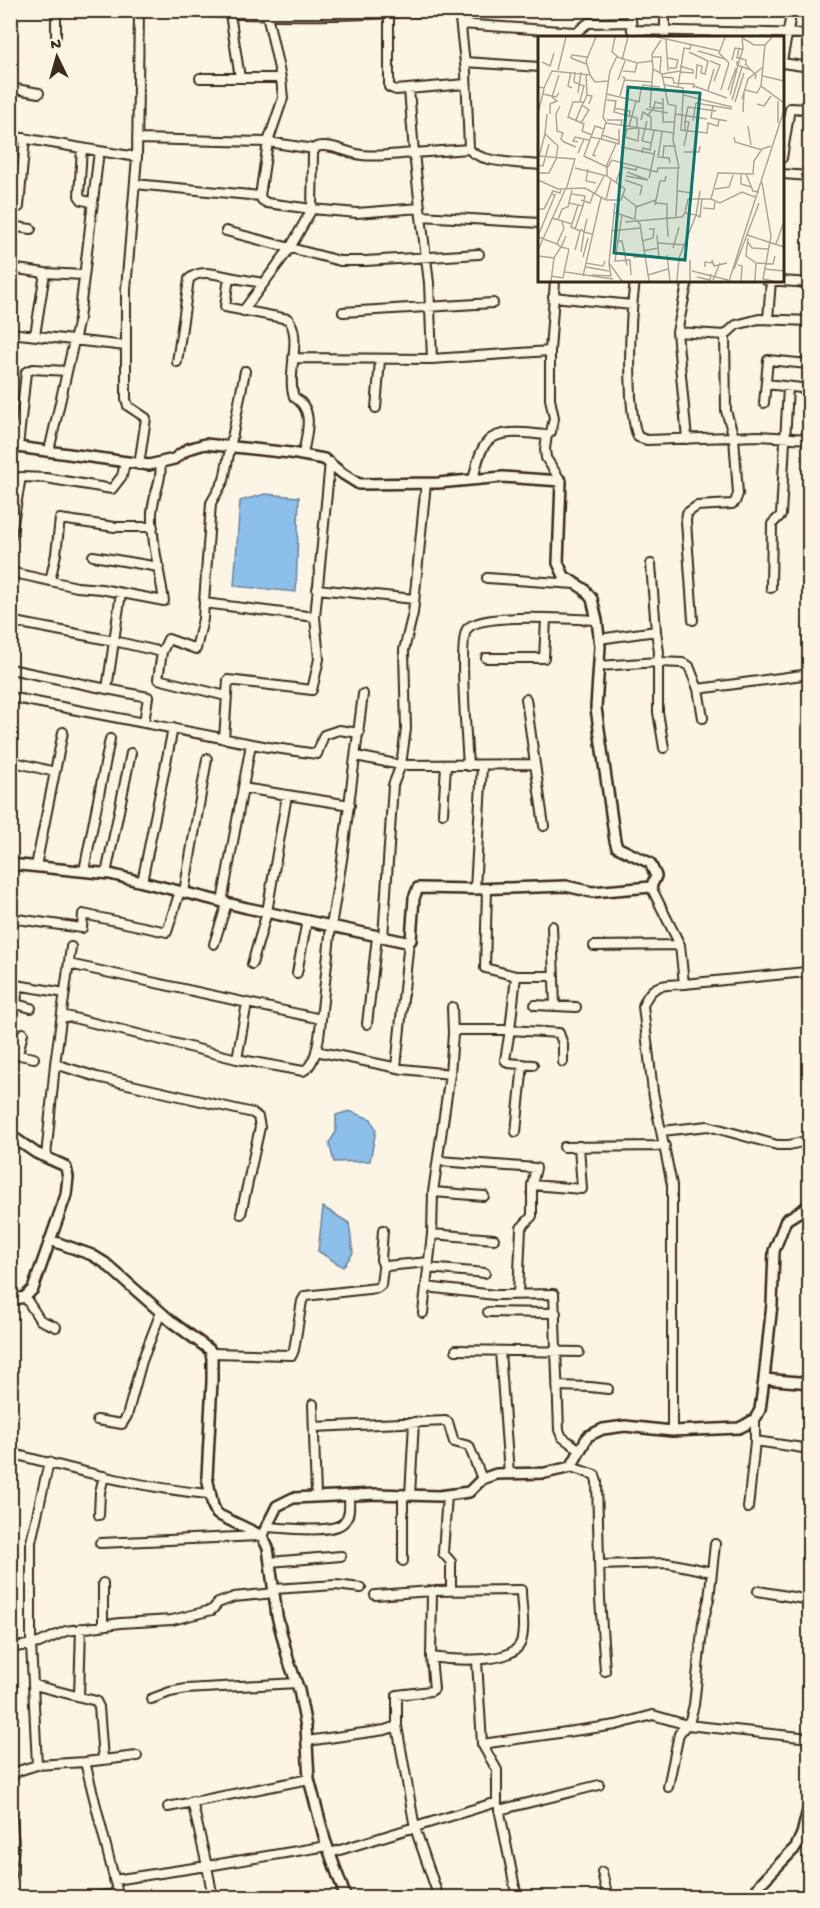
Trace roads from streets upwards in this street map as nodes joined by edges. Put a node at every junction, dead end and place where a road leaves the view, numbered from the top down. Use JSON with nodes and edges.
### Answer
{"nodes":[{"id":1,"x":56,"y":10,"type":"edge"},
{"id":2,"x":139,"y":10,"type":"edge"},
{"id":3,"x":192,"y":10,"type":"edge"},
{"id":4,"x":449,"y":10,"type":"edge"},
{"id":5,"x":459,"y":10,"type":"edge"},
{"id":6,"x":630,"y":10,"type":"edge"},
{"id":7,"x":665,"y":10,"type":"edge"},
{"id":8,"x":792,"y":10,"type":"edge"},
{"id":9,"x":266,"y":12,"type":"edge"},
{"id":10,"x":230,"y":14,"type":"junction"},
{"id":11,"x":389,"y":14,"type":"junction"},
{"id":12,"x":461,"y":24,"type":"junction"},
{"id":13,"x":631,"y":30,"type":"edge"},
{"id":14,"x":787,"y":32,"type":"junction"},
{"id":15,"x":665,"y":34,"type":"edge"},
{"id":16,"x":712,"y":34,"type":"edge"},
{"id":17,"x":757,"y":34,"type":"edge"},
{"id":18,"x":810,"y":34,"type":"edge"},
{"id":19,"x":56,"y":36,"type":"dead end"},
{"id":20,"x":784,"y":54,"type":"edge"},
{"id":21,"x":465,"y":62,"type":"junction"},
{"id":22,"x":784,"y":62,"type":"edge"},
{"id":23,"x":538,"y":67,"type":"edge"},
{"id":24,"x":810,"y":67,"type":"edge"},
{"id":25,"x":201,"y":78,"type":"dead end"},
{"id":26,"x":240,"y":78,"type":"junction"},
{"id":27,"x":281,"y":78,"type":"junction"},
{"id":28,"x":466,"y":84,"type":"junction"},
{"id":29,"x":10,"y":88,"type":"edge"},
{"id":30,"x":409,"y":89,"type":"junction"},
{"id":31,"x":39,"y":93,"type":"dead end"},
{"id":32,"x":786,"y":108,"type":"edge"},
{"id":33,"x":810,"y":109,"type":"edge"},
{"id":34,"x":10,"y":136,"type":"edge"},
{"id":35,"x":25,"y":138,"type":"junction"},
{"id":36,"x":137,"y":139,"type":"junction"},
{"id":37,"x":784,"y":141,"type":"edge"},
{"id":38,"x":268,"y":142,"type":"junction"},
{"id":39,"x":81,"y":148,"type":"junction"},
{"id":40,"x":314,"y":149,"type":"junction"},
{"id":41,"x":469,"y":149,"type":"junction"},
{"id":42,"x":99,"y":151,"type":"junction"},
{"id":43,"x":414,"y":153,"type":"junction"},
{"id":44,"x":136,"y":157,"type":"junction"},
{"id":45,"x":538,"y":165,"type":"edge"},
{"id":46,"x":784,"y":174,"type":"edge"},
{"id":47,"x":810,"y":176,"type":"edge"},
{"id":48,"x":135,"y":184,"type":"junction"},
{"id":49,"x":260,"y":196,"type":"junction"},
{"id":50,"x":91,"y":201,"type":"junction"},
{"id":51,"x":19,"y":207,"type":"dead end"},
{"id":52,"x":312,"y":209,"type":"junction"},
{"id":53,"x":421,"y":212,"type":"junction"},
{"id":54,"x":538,"y":222,"type":"edge"},
{"id":55,"x":10,"y":226,"type":"edge"},
{"id":56,"x":31,"y":230,"type":"dead end"},
{"id":57,"x":226,"y":231,"type":"dead end"},
{"id":58,"x":290,"y":248,"type":"junction"},
{"id":59,"x":479,"y":254,"type":"dead end"},
{"id":60,"x":426,"y":257,"type":"junction"},
{"id":61,"x":10,"y":268,"type":"edge"},
{"id":62,"x":45,"y":273,"type":"junction"},
{"id":63,"x":84,"y":275,"type":"junction"},
{"id":64,"x":229,"y":277,"type":"junction"},
{"id":65,"x":784,"y":281,"type":"edge"},
{"id":66,"x":555,"y":282,"type":"edge"},
{"id":67,"x":635,"y":282,"type":"edge"},
{"id":68,"x":688,"y":282,"type":"edge"},
{"id":69,"x":771,"y":282,"type":"edge"},
{"id":70,"x":810,"y":282,"type":"edge"},
{"id":71,"x":263,"y":283,"type":"junction"},
{"id":72,"x":553,"y":297,"type":"junction"},
{"id":73,"x":493,"y":303,"type":"dead end"},
{"id":74,"x":632,"y":304,"type":"junction"},
{"id":75,"x":430,"y":306,"type":"junction"},
{"id":76,"x":243,"y":311,"type":"junction"},
{"id":77,"x":343,"y":312,"type":"dead end"},
{"id":78,"x":768,"y":319,"type":"junction"},
{"id":79,"x":810,"y":321,"type":"edge"},
{"id":80,"x":676,"y":332,"type":"junction"},
{"id":81,"x":10,"y":333,"type":"edge"},
{"id":82,"x":35,"y":335,"type":"junction"},
{"id":83,"x":725,"y":335,"type":"junction"},
{"id":84,"x":75,"y":340,"type":"junction"},
{"id":85,"x":126,"y":346,"type":"junction"},
{"id":86,"x":550,"y":351,"type":"junction"},
{"id":87,"x":293,"y":358,"type":"junction"},
{"id":88,"x":432,"y":359,"type":"junction"},
{"id":89,"x":380,"y":360,"type":"junction"},
{"id":90,"x":177,"y":362,"type":"dead end"},
{"id":91,"x":808,"y":364,"type":"dead end"},
{"id":92,"x":66,"y":371,"type":"junction"},
{"id":93,"x":245,"y":371,"type":"dead end"},
{"id":94,"x":766,"y":384,"type":"junction"},
{"id":95,"x":788,"y":387,"type":"junction"},
{"id":96,"x":810,"y":389,"type":"edge"},
{"id":97,"x":764,"y":403,"type":"dead end"},
{"id":98,"x":376,"y":408,"type":"dead end"},
{"id":99,"x":548,"y":435,"type":"junction"},
{"id":100,"x":734,"y":437,"type":"junction"},
{"id":101,"x":784,"y":438,"type":"junction"},
{"id":102,"x":810,"y":439,"type":"edge"},
{"id":103,"x":687,"y":440,"type":"junction"},
{"id":104,"x":14,"y":447,"type":"edge"},
{"id":105,"x":230,"y":447,"type":"junction"},
{"id":106,"x":49,"y":451,"type":"junction"},
{"id":107,"x":303,"y":455,"type":"junction"},
{"id":108,"x":160,"y":462,"type":"junction"},
{"id":109,"x":330,"y":462,"type":"junction"},
{"id":110,"x":125,"y":463,"type":"junction"},
{"id":111,"x":139,"y":465,"type":"junction"},
{"id":112,"x":473,"y":480,"type":"junction"},
{"id":113,"x":561,"y":481,"type":"junction"},
{"id":114,"x":426,"y":483,"type":"junction"},
{"id":115,"x":153,"y":527,"type":"junction"},
{"id":116,"x":10,"y":540,"type":"edge"},
{"id":117,"x":93,"y":555,"type":"dead end"},
{"id":118,"x":651,"y":564,"type":"dead end"},
{"id":119,"x":159,"y":567,"type":"junction"},
{"id":120,"x":10,"y":572,"type":"edge"},
{"id":121,"x":487,"y":578,"type":"dead end"},
{"id":122,"x":50,"y":581,"type":"junction"},
{"id":123,"x":576,"y":584,"type":"junction"},
{"id":124,"x":771,"y":588,"type":"dead end"},
{"id":125,"x":317,"y":589,"type":"junction"},
{"id":126,"x":121,"y":593,"type":"junction"},
{"id":127,"x":414,"y":598,"type":"junction"},
{"id":128,"x":204,"y":603,"type":"junction"},
{"id":129,"x":315,"y":617,"type":"junction"},
{"id":130,"x":546,"y":619,"type":"junction"},
{"id":131,"x":597,"y":620,"type":"junction"},
{"id":132,"x":693,"y":620,"type":"dead end"},
{"id":133,"x":10,"y":621,"type":"edge"},
{"id":134,"x":656,"y":632,"type":"junction"},
{"id":135,"x":599,"y":639,"type":"junction"},
{"id":136,"x":114,"y":641,"type":"junction"},
{"id":137,"x":162,"y":652,"type":"junction"},
{"id":138,"x":486,"y":658,"type":"dead end"},
{"id":139,"x":658,"y":662,"type":"junction"},
{"id":140,"x":598,"y":666,"type":"junction"},
{"id":141,"x":10,"y":669,"type":"edge"},
{"id":142,"x":810,"y":674,"type":"edge"},
{"id":143,"x":107,"y":689,"type":"junction"},
{"id":144,"x":698,"y":689,"type":"junction"},
{"id":145,"x":363,"y":694,"type":"dead end"},
{"id":146,"x":226,"y":696,"type":"junction"},
{"id":147,"x":10,"y":697,"type":"edge"},
{"id":148,"x":526,"y":699,"type":"dead end"},
{"id":149,"x":704,"y":718,"type":"dead end"},
{"id":150,"x":144,"y":722,"type":"junction"},
{"id":151,"x":173,"y":728,"type":"junction"},
{"id":152,"x":63,"y":732,"type":"dead end"},
{"id":153,"x":359,"y":733,"type":"junction"},
{"id":154,"x":110,"y":739,"type":"dead end"},
{"id":155,"x":224,"y":739,"type":"junction"},
{"id":156,"x":251,"y":744,"type":"junction"},
{"id":157,"x":664,"y":748,"type":"dead end"},
{"id":158,"x":131,"y":753,"type":"dead end"},
{"id":159,"x":356,"y":756,"type":"junction"},
{"id":160,"x":207,"y":759,"type":"dead end"},
{"id":161,"x":10,"y":761,"type":"edge"},
{"id":162,"x":535,"y":764,"type":"junction"},
{"id":163,"x":402,"y":765,"type":"junction"},
{"id":164,"x":446,"y":766,"type":"junction"},
{"id":165,"x":468,"y":766,"type":"junction"},
{"id":166,"x":482,"y":766,"type":"junction"},
{"id":167,"x":55,"y":772,"type":"junction"},
{"id":168,"x":243,"y":788,"type":"junction"},
{"id":169,"x":10,"y":791,"type":"edge"},
{"id":170,"x":288,"y":795,"type":"junction"},
{"id":171,"x":10,"y":797,"type":"edge"},
{"id":172,"x":350,"y":805,"type":"junction"},
{"id":173,"x":443,"y":813,"type":"dead end"},
{"id":174,"x":544,"y":826,"type":"dead end"},
{"id":175,"x":36,"y":866,"type":"junction"},
{"id":176,"x":11,"y":867,"type":"edge"},
{"id":177,"x":84,"y":871,"type":"junction"},
{"id":178,"x":106,"y":874,"type":"junction"},
{"id":179,"x":142,"y":882,"type":"junction"},
{"id":180,"x":651,"y":887,"type":"junction"},
{"id":181,"x":487,"y":888,"type":"junction"},
{"id":182,"x":475,"y":889,"type":"junction"},
{"id":183,"x":182,"y":892,"type":"junction"},
{"id":184,"x":225,"y":903,"type":"junction"},
{"id":185,"x":267,"y":912,"type":"junction"},
{"id":186,"x":10,"y":918,"type":"edge"},
{"id":187,"x":307,"y":920,"type":"junction"},
{"id":188,"x":332,"y":926,"type":"junction"},
{"id":189,"x":552,"y":926,"type":"dead end"},
{"id":190,"x":380,"y":937,"type":"junction"},
{"id":191,"x":409,"y":941,"type":"junction"},
{"id":192,"x":214,"y":944,"type":"dead end"},
{"id":193,"x":680,"y":945,"type":"junction"},
{"id":194,"x":594,"y":946,"type":"dead end"},
{"id":195,"x":71,"y":947,"type":"dead end"},
{"id":196,"x":69,"y":964,"type":"junction"},
{"id":197,"x":252,"y":964,"type":"dead end"},
{"id":198,"x":806,"y":972,"type":"dead end"},
{"id":199,"x":297,"y":973,"type":"dead end"},
{"id":200,"x":516,"y":976,"type":"junction"},
{"id":201,"x":554,"y":976,"type":"junction"},
{"id":202,"x":14,"y":984,"type":"edge"},
{"id":203,"x":684,"y":984,"type":"junction"},
{"id":204,"x":65,"y":993,"type":"junction"},
{"id":205,"x":247,"y":1003,"type":"junction"},
{"id":206,"x":536,"y":1005,"type":"dead end"},
{"id":207,"x":555,"y":1006,"type":"junction"},
{"id":208,"x":452,"y":1007,"type":"dead end"},
{"id":209,"x":576,"y":1007,"type":"dead end"},
{"id":210,"x":31,"y":1008,"type":"dead end"},
{"id":211,"x":62,"y":1016,"type":"junction"},
{"id":212,"x":321,"y":1019,"type":"junction"},
{"id":213,"x":367,"y":1024,"type":"dead end"},
{"id":214,"x":510,"y":1030,"type":"junction"},
{"id":215,"x":23,"y":1033,"type":"dead end"},
{"id":216,"x":453,"y":1034,"type":"junction"},
{"id":217,"x":316,"y":1051,"type":"junction"},
{"id":218,"x":14,"y":1054,"type":"edge"},
{"id":219,"x":34,"y":1058,"type":"dead end"},
{"id":220,"x":237,"y":1059,"type":"junction"},
{"id":221,"x":563,"y":1062,"type":"dead end"},
{"id":222,"x":56,"y":1064,"type":"junction"},
{"id":223,"x":523,"y":1064,"type":"junction"},
{"id":224,"x":533,"y":1065,"type":"dead end"},
{"id":225,"x":396,"y":1066,"type":"junction"},
{"id":226,"x":450,"y":1074,"type":"junction"},
{"id":227,"x":662,"y":1131,"type":"junction"},
{"id":228,"x":516,"y":1132,"type":"dead end"},
{"id":229,"x":10,"y":1135,"type":"edge"},
{"id":230,"x":810,"y":1140,"type":"edge"},
{"id":231,"x":579,"y":1146,"type":"junction"},
{"id":232,"x":665,"y":1146,"type":"junction"},
{"id":233,"x":564,"y":1147,"type":"dead end"},
{"id":234,"x":46,"y":1157,"type":"junction"},
{"id":235,"x":439,"y":1161,"type":"junction"},
{"id":236,"x":532,"y":1185,"type":"junction"},
{"id":237,"x":433,"y":1192,"type":"junction"},
{"id":238,"x":484,"y":1196,"type":"dead end"},
{"id":239,"x":810,"y":1205,"type":"edge"},
{"id":240,"x":241,"y":1214,"type":"dead end"},
{"id":241,"x":383,"y":1230,"type":"dead end"},
{"id":242,"x":432,"y":1234,"type":"junction"},
{"id":243,"x":494,"y":1239,"type":"dead end"},
{"id":244,"x":50,"y":1240,"type":"junction"},
{"id":245,"x":429,"y":1265,"type":"junction"},
{"id":246,"x":384,"y":1267,"type":"junction"},
{"id":247,"x":485,"y":1273,"type":"dead end"},
{"id":248,"x":426,"y":1287,"type":"junction"},
{"id":249,"x":518,"y":1294,"type":"junction"},
{"id":250,"x":25,"y":1298,"type":"junction"},
{"id":251,"x":10,"y":1300,"type":"edge"},
{"id":252,"x":488,"y":1311,"type":"dead end"},
{"id":253,"x":161,"y":1312,"type":"junction"},
{"id":254,"x":423,"y":1313,"type":"dead end"},
{"id":255,"x":556,"y":1313,"type":"junction"},
{"id":256,"x":56,"y":1327,"type":"dead end"},
{"id":257,"x":456,"y":1350,"type":"dead end"},
{"id":258,"x":500,"y":1351,"type":"junction"},
{"id":259,"x":556,"y":1352,"type":"junction"},
{"id":260,"x":579,"y":1352,"type":"dead end"},
{"id":261,"x":211,"y":1353,"type":"junction"},
{"id":262,"x":764,"y":1379,"type":"junction"},
{"id":263,"x":810,"y":1383,"type":"edge"},
{"id":264,"x":557,"y":1386,"type":"junction"},
{"id":265,"x":608,"y":1389,"type":"dead end"},
{"id":266,"x":313,"y":1404,"type":"dead end"},
{"id":267,"x":755,"y":1419,"type":"junction"},
{"id":268,"x":97,"y":1420,"type":"dead end"},
{"id":269,"x":414,"y":1422,"type":"junction"},
{"id":270,"x":314,"y":1427,"type":"junction"},
{"id":271,"x":672,"y":1431,"type":"junction"},
{"id":272,"x":755,"y":1440,"type":"junction"},
{"id":273,"x":810,"y":1449,"type":"edge"},
{"id":274,"x":580,"y":1450,"type":"junction"},
{"id":275,"x":10,"y":1453,"type":"edge"},
{"id":276,"x":49,"y":1462,"type":"junction"},
{"id":277,"x":571,"y":1467,"type":"junction"},
{"id":278,"x":508,"y":1474,"type":"junction"},
{"id":279,"x":104,"y":1476,"type":"junction"},
{"id":280,"x":482,"y":1479,"type":"junction"},
{"id":281,"x":209,"y":1494,"type":"junction"},
{"id":282,"x":407,"y":1495,"type":"junction"},
{"id":283,"x":447,"y":1495,"type":"junction"},
{"id":284,"x":316,"y":1496,"type":"junction"},
{"id":285,"x":349,"y":1496,"type":"junction"},
{"id":286,"x":748,"y":1509,"type":"dead end"},
{"id":287,"x":99,"y":1515,"type":"dead end"},
{"id":288,"x":267,"y":1527,"type":"junction"},
{"id":289,"x":262,"y":1536,"type":"junction"},
{"id":290,"x":100,"y":1544,"type":"dead end"},
{"id":291,"x":715,"y":1545,"type":"dead end"},
{"id":292,"x":341,"y":1556,"type":"dead end"},
{"id":293,"x":270,"y":1562,"type":"junction"},
{"id":294,"x":403,"y":1562,"type":"dead end"},
{"id":295,"x":599,"y":1565,"type":"junction"},
{"id":296,"x":712,"y":1572,"type":"junction"},
{"id":297,"x":103,"y":1583,"type":"dead end"},
{"id":298,"x":361,"y":1588,"type":"dead end"},
{"id":299,"x":274,"y":1591,"type":"junction"},
{"id":300,"x":432,"y":1591,"type":"junction"},
{"id":301,"x":451,"y":1591,"type":"junction"},
{"id":302,"x":758,"y":1591,"type":"dead end"},
{"id":303,"x":375,"y":1595,"type":"dead end"},
{"id":304,"x":810,"y":1600,"type":"edge"},
{"id":305,"x":103,"y":1625,"type":"junction"},
{"id":306,"x":81,"y":1628,"type":"junction"},
{"id":307,"x":31,"y":1644,"type":"junction"},
{"id":308,"x":10,"y":1648,"type":"edge"},
{"id":309,"x":431,"y":1658,"type":"junction"},
{"id":310,"x":477,"y":1661,"type":"junction"},
{"id":311,"x":605,"y":1671,"type":"dead end"},
{"id":312,"x":297,"y":1683,"type":"junction"},
{"id":313,"x":34,"y":1685,"type":"junction"},
{"id":314,"x":79,"y":1696,"type":"junction"},
{"id":315,"x":151,"y":1699,"type":"dead end"},
{"id":316,"x":687,"y":1725,"type":"junction"},
{"id":317,"x":397,"y":1726,"type":"junction"},
{"id":318,"x":810,"y":1738,"type":"edge"},
{"id":319,"x":307,"y":1741,"type":"junction"},
{"id":320,"x":482,"y":1744,"type":"junction"},
{"id":321,"x":137,"y":1756,"type":"dead end"},
{"id":322,"x":103,"y":1759,"type":"junction"},
{"id":323,"x":85,"y":1762,"type":"junction"},
{"id":324,"x":37,"y":1765,"type":"junction"},
{"id":325,"x":10,"y":1779,"type":"edge"},
{"id":326,"x":309,"y":1779,"type":"junction"},
{"id":327,"x":599,"y":1785,"type":"dead end"},
{"id":328,"x":668,"y":1786,"type":"dead end"},
{"id":329,"x":10,"y":1797,"type":"edge"},
{"id":330,"x":192,"y":1801,"type":"junction"},
{"id":331,"x":810,"y":1802,"type":"edge"},
{"id":332,"x":498,"y":1806,"type":"junction"},
{"id":333,"x":168,"y":1807,"type":"dead end"},
{"id":334,"x":415,"y":1828,"type":"junction"},
{"id":335,"x":328,"y":1850,"type":"junction"},
{"id":336,"x":207,"y":1866,"type":"junction"},
{"id":337,"x":602,"y":1872,"type":"dead end"},
{"id":338,"x":114,"y":1880,"type":"junction"},
{"id":339,"x":10,"y":1882,"type":"edge"},
{"id":340,"x":118,"y":1896,"type":"edge"},
{"id":341,"x":77,"y":1898,"type":"edge"},
{"id":342,"x":213,"y":1898,"type":"edge"},
{"id":343,"x":346,"y":1898,"type":"edge"},
{"id":344,"x":439,"y":1898,"type":"edge"},
{"id":345,"x":517,"y":1898,"type":"edge"},
{"id":346,"x":608,"y":1898,"type":"edge"},
{"id":347,"x":750,"y":1898,"type":"edge"}],
"edges":[{"from":1,"to":19,"type":"street"},
{"from":2,"to":36,"type":"street"},
{"from":3,"to":10,"type":"street"},
{"from":4,"to":11,"type":"street"},
{"from":5,"to":12,"type":"street"},
{"from":6,"to":13,"type":"street"},
{"from":7,"to":15,"type":"street"},
{"from":8,"to":14,"type":"street"},
{"from":9,"to":10,"type":"street"},
{"from":9,"to":11,"type":"street"},
{"from":9,"to":27,"type":"street"},
{"from":10,"to":26,"type":"street"},
{"from":11,"to":30,"type":"street"},
{"from":12,"to":13,"type":"street"},
{"from":12,"to":21,"type":"street"},
{"from":13,"to":15,"type":"street"},
{"from":14,"to":17,"type":"street"},
{"from":14,"to":18,"type":"street"},
{"from":14,"to":20,"type":"street"},
{"from":15,"to":16,"type":"street"},
{"from":16,"to":17,"type":"street"},
{"from":21,"to":23,"type":"street"},
{"from":21,"to":28,"type":"street"},
{"from":22,"to":24,"type":"street"},
{"from":25,"to":26,"type":"street"},
{"from":26,"to":27,"type":"street"},
{"from":27,"to":38,"type":"street"},
{"from":28,"to":30,"type":"street"},
{"from":28,"to":41,"type":"street"},
{"from":29,"to":31,"type":"street"},
{"from":30,"to":43,"type":"street"},
{"from":32,"to":33,"type":"street"},
{"from":32,"to":37,"type":"street"},
{"from":34,"to":35,"type":"street"},
{"from":35,"to":39,"type":"street"},
{"from":35,"to":51,"type":"street"},
{"from":36,"to":38,"type":"street"},
{"from":36,"to":44,"type":"street"},
{"from":38,"to":40,"type":"street"},
{"from":38,"to":49,"type":"street"},
{"from":39,"to":42,"type":"street"},
{"from":39,"to":50,"type":"street"},
{"from":40,"to":43,"type":"street"},
{"from":40,"to":52,"type":"street"},
{"from":41,"to":43,"type":"street"},
{"from":41,"to":45,"type":"street"},
{"from":42,"to":44,"type":"street"},
{"from":42,"to":50,"type":"street"},
{"from":43,"to":53,"type":"street"},
{"from":44,"to":48,"type":"street"},
{"from":46,"to":47,"type":"street"},
{"from":48,"to":49,"type":"street"},
{"from":48,"to":85,"type":"street"},
{"from":49,"to":52,"type":"street"},
{"from":50,"to":63,"type":"street"},
{"from":52,"to":53,"type":"street"},
{"from":52,"to":58,"type":"street"},
{"from":53,"to":54,"type":"street"},
{"from":53,"to":60,"type":"street"},
{"from":55,"to":56,"type":"street"},
{"from":57,"to":58,"type":"street"},
{"from":58,"to":60,"type":"street"},
{"from":58,"to":71,"type":"street"},
{"from":59,"to":60,"type":"street"},
{"from":60,"to":75,"type":"street"},
{"from":61,"to":62,"type":"street"},
{"from":62,"to":63,"type":"street"},
{"from":62,"to":82,"type":"street"},
{"from":63,"to":84,"type":"street"},
{"from":64,"to":71,"type":"street"},
{"from":64,"to":76,"type":"street"},
{"from":64,"to":90,"type":"street"},
{"from":65,"to":70,"type":"street"},
{"from":66,"to":72,"type":"street"},
{"from":67,"to":74,"type":"street"},
{"from":68,"to":80,"type":"street"},
{"from":69,"to":78,"type":"street"},
{"from":71,"to":76,"type":"street"},
{"from":72,"to":74,"type":"street"},
{"from":72,"to":86,"type":"street"},
{"from":73,"to":75,"type":"street"},
{"from":74,"to":103,"type":"street"},
{"from":75,"to":77,"type":"street"},
{"from":75,"to":88,"type":"street"},
{"from":76,"to":87,"type":"street"},
{"from":78,"to":79,"type":"street"},
{"from":78,"to":83,"type":"street"},
{"from":80,"to":83,"type":"street"},
{"from":80,"to":103,"type":"street"},
{"from":81,"to":82,"type":"street"},
{"from":82,"to":84,"type":"street"},
{"from":83,"to":100,"type":"street"},
{"from":84,"to":85,"type":"street"},
{"from":84,"to":92,"type":"street"},
{"from":85,"to":111,"type":"street"},
{"from":86,"to":88,"type":"street"},
{"from":86,"to":99,"type":"street"},
{"from":87,"to":89,"type":"street"},
{"from":87,"to":107,"type":"street"},
{"from":88,"to":89,"type":"street"},
{"from":89,"to":98,"type":"street"},
{"from":91,"to":94,"type":"street"},
{"from":92,"to":104,"type":"street"},
{"from":92,"to":106,"type":"street"},
{"from":93,"to":105,"type":"street"},
{"from":94,"to":95,"type":"street"},
{"from":94,"to":97,"type":"street"},
{"from":95,"to":96,"type":"street"},
{"from":95,"to":101,"type":"street"},
{"from":99,"to":112,"type":"street"},
{"from":99,"to":113,"type":"street"},
{"from":100,"to":101,"type":"street"},
{"from":100,"to":103,"type":"street"},
{"from":100,"to":132,"type":"street"},
{"from":101,"to":102,"type":"street"},
{"from":101,"to":124,"type":"street"},
{"from":104,"to":106,"type":"street"},
{"from":105,"to":107,"type":"street"},
{"from":105,"to":108,"type":"street"},
{"from":105,"to":128,"type":"street"},
{"from":106,"to":110,"type":"street"},
{"from":107,"to":109,"type":"street"},
{"from":108,"to":111,"type":"street"},
{"from":108,"to":115,"type":"street"},
{"from":109,"to":114,"type":"street"},
{"from":109,"to":125,"type":"street"},
{"from":110,"to":111,"type":"street"},
{"from":110,"to":116,"type":"street"},
{"from":112,"to":113,"type":"street"},
{"from":112,"to":114,"type":"street"},
{"from":113,"to":123,"type":"street"},
{"from":114,"to":127,"type":"street"},
{"from":115,"to":119,"type":"street"},
{"from":115,"to":122,"type":"street"},
{"from":117,"to":119,"type":"street"},
{"from":118,"to":134,"type":"street"},
{"from":119,"to":126,"type":"street"},
{"from":120,"to":122,"type":"street"},
{"from":121,"to":123,"type":"street"},
{"from":122,"to":126,"type":"street"},
{"from":123,"to":131,"type":"street"},
{"from":125,"to":127,"type":"street"},
{"from":125,"to":129,"type":"street"},
{"from":126,"to":136,"type":"street"},
{"from":127,"to":163,"type":"street"},
{"from":128,"to":129,"type":"street"},
{"from":128,"to":137,"type":"street"},
{"from":129,"to":146,"type":"street"},
{"from":130,"to":131,"type":"street"},
{"from":130,"to":138,"type":"street"},
{"from":130,"to":165,"type":"street"},
{"from":131,"to":135,"type":"street"},
{"from":133,"to":136,"type":"street"},
{"from":134,"to":135,"type":"street"},
{"from":134,"to":139,"type":"street"},
{"from":135,"to":140,"type":"street"},
{"from":136,"to":137,"type":"street"},
{"from":136,"to":143,"type":"street"},
{"from":137,"to":146,"type":"street"},
{"from":139,"to":140,"type":"street"},
{"from":139,"to":144,"type":"street"},
{"from":139,"to":157,"type":"street"},
{"from":140,"to":180,"type":"street"},
{"from":141,"to":143,"type":"street"},
{"from":142,"to":144,"type":"street"},
{"from":143,"to":150,"type":"street"},
{"from":144,"to":149,"type":"street"},
{"from":145,"to":153,"type":"street"},
{"from":146,"to":155,"type":"street"},
{"from":147,"to":150,"type":"street"},
{"from":148,"to":162,"type":"street"},
{"from":150,"to":151,"type":"street"},
{"from":151,"to":155,"type":"street"},
{"from":151,"to":179,"type":"street"},
{"from":152,"to":167,"type":"street"},
{"from":153,"to":156,"type":"street"},
{"from":153,"to":159,"type":"street"},
{"from":154,"to":177,"type":"street"},
{"from":155,"to":156,"type":"street"},
{"from":156,"to":168,"type":"street"},
{"from":158,"to":178,"type":"street"},
{"from":159,"to":163,"type":"street"},
{"from":159,"to":172,"type":"street"},
{"from":160,"to":183,"type":"street"},
{"from":161,"to":167,"type":"street"},
{"from":162,"to":166,"type":"street"},
{"from":162,"to":174,"type":"street"},
{"from":163,"to":164,"type":"street"},
{"from":163,"to":190,"type":"street"},
{"from":164,"to":165,"type":"street"},
{"from":164,"to":173,"type":"street"},
{"from":165,"to":166,"type":"street"},
{"from":166,"to":182,"type":"street"},
{"from":167,"to":175,"type":"street"},
{"from":168,"to":170,"type":"street"},
{"from":168,"to":184,"type":"street"},
{"from":169,"to":171,"type":"street"},
{"from":170,"to":172,"type":"street"},
{"from":170,"to":185,"type":"street"},
{"from":172,"to":188,"type":"street"},
{"from":175,"to":176,"type":"street"},
{"from":175,"to":177,"type":"street"},
{"from":177,"to":178,"type":"street"},
{"from":178,"to":179,"type":"street"},
{"from":179,"to":183,"type":"street"},
{"from":180,"to":181,"type":"street"},
{"from":180,"to":193,"type":"street"},
{"from":181,"to":182,"type":"street"},
{"from":181,"to":200,"type":"street"},
{"from":182,"to":191,"type":"street"},
{"from":183,"to":184,"type":"street"},
{"from":183,"to":186,"type":"street"},
{"from":184,"to":185,"type":"street"},
{"from":184,"to":192,"type":"street"},
{"from":185,"to":187,"type":"street"},
{"from":185,"to":197,"type":"street"},
{"from":187,"to":188,"type":"street"},
{"from":187,"to":199,"type":"street"},
{"from":188,"to":190,"type":"street"},
{"from":188,"to":212,"type":"street"},
{"from":189,"to":201,"type":"street"},
{"from":190,"to":191,"type":"street"},
{"from":190,"to":213,"type":"street"},
{"from":191,"to":225,"type":"street"},
{"from":193,"to":194,"type":"street"},
{"from":193,"to":203,"type":"street"},
{"from":195,"to":196,"type":"street"},
{"from":196,"to":204,"type":"street"},
{"from":196,"to":205,"type":"street"},
{"from":198,"to":203,"type":"street"},
{"from":200,"to":201,"type":"street"},
{"from":200,"to":214,"type":"street"},
{"from":201,"to":207,"type":"street"},
{"from":202,"to":204,"type":"street"},
{"from":202,"to":210,"type":"street"},
{"from":203,"to":227,"type":"street"},
{"from":204,"to":211,"type":"street"},
{"from":205,"to":212,"type":"street"},
{"from":205,"to":220,"type":"street"},
{"from":206,"to":207,"type":"street"},
{"from":207,"to":209,"type":"street"},
{"from":208,"to":216,"type":"street"},
{"from":211,"to":220,"type":"street"},
{"from":211,"to":222,"type":"street"},
{"from":212,"to":217,"type":"street"},
{"from":214,"to":216,"type":"street"},
{"from":214,"to":221,"type":"street"},
{"from":214,"to":223,"type":"street"},
{"from":215,"to":218,"type":"street"},
{"from":216,"to":226,"type":"street"},
{"from":217,"to":220,"type":"street"},
{"from":217,"to":225,"type":"street"},
{"from":218,"to":219,"type":"street"},
{"from":222,"to":234,"type":"street"},
{"from":222,"to":240,"type":"street"},
{"from":223,"to":224,"type":"street"},
{"from":223,"to":228,"type":"street"},
{"from":225,"to":226,"type":"street"},
{"from":226,"to":235,"type":"street"},
{"from":227,"to":230,"type":"street"},
{"from":227,"to":232,"type":"street"},
{"from":229,"to":234,"type":"street"},
{"from":231,"to":232,"type":"street"},
{"from":231,"to":233,"type":"street"},
{"from":231,"to":236,"type":"street"},
{"from":232,"to":271,"type":"street"},
{"from":234,"to":244,"type":"street"},
{"from":235,"to":236,"type":"street"},
{"from":235,"to":237,"type":"street"},
{"from":236,"to":249,"type":"street"},
{"from":237,"to":238,"type":"street"},
{"from":237,"to":242,"type":"street"},
{"from":239,"to":262,"type":"street"},
{"from":241,"to":246,"type":"street"},
{"from":242,"to":243,"type":"street"},
{"from":242,"to":245,"type":"street"},
{"from":244,"to":250,"type":"street"},
{"from":244,"to":253,"type":"street"},
{"from":245,"to":246,"type":"street"},
{"from":245,"to":247,"type":"street"},
{"from":245,"to":248,"type":"street"},
{"from":246,"to":261,"type":"street"},
{"from":248,"to":249,"type":"street"},
{"from":248,"to":254,"type":"street"},
{"from":249,"to":255,"type":"street"},
{"from":250,"to":251,"type":"street"},
{"from":250,"to":256,"type":"street"},
{"from":252,"to":255,"type":"street"},
{"from":253,"to":261,"type":"street"},
{"from":253,"to":268,"type":"street"},
{"from":255,"to":259,"type":"street"},
{"from":257,"to":258,"type":"street"},
{"from":258,"to":259,"type":"street"},
{"from":258,"to":278,"type":"street"},
{"from":259,"to":260,"type":"street"},
{"from":259,"to":264,"type":"street"},
{"from":261,"to":281,"type":"street"},
{"from":262,"to":263,"type":"street"},
{"from":262,"to":267,"type":"street"},
{"from":264,"to":265,"type":"street"},
{"from":264,"to":274,"type":"street"},
{"from":266,"to":270,"type":"street"},
{"from":267,"to":271,"type":"street"},
{"from":267,"to":272,"type":"street"},
{"from":269,"to":270,"type":"street"},
{"from":269,"to":280,"type":"street"},
{"from":269,"to":282,"type":"street"},
{"from":270,"to":284,"type":"street"},
{"from":271,"to":274,"type":"street"},
{"from":272,"to":273,"type":"street"},
{"from":272,"to":286,"type":"street"},
{"from":274,"to":277,"type":"street"},
{"from":275,"to":276,"type":"street"},
{"from":276,"to":279,"type":"street"},
{"from":276,"to":307,"type":"street"},
{"from":277,"to":278,"type":"street"},
{"from":277,"to":295,"type":"street"},
{"from":278,"to":280,"type":"street"},
{"from":279,"to":281,"type":"street"},
{"from":279,"to":287,"type":"street"},
{"from":280,"to":283,"type":"street"},
{"from":281,"to":289,"type":"street"},
{"from":282,"to":283,"type":"street"},
{"from":282,"to":285,"type":"street"},
{"from":282,"to":294,"type":"street"},
{"from":283,"to":301,"type":"street"},
{"from":284,"to":285,"type":"street"},
{"from":284,"to":288,"type":"street"},
{"from":285,"to":288,"type":"street"},
{"from":288,"to":289,"type":"street"},
{"from":289,"to":290,"type":"street"},
{"from":289,"to":293,"type":"street"},
{"from":291,"to":296,"type":"street"},
{"from":292,"to":293,"type":"street"},
{"from":293,"to":299,"type":"street"},
{"from":295,"to":296,"type":"street"},
{"from":295,"to":311,"type":"street"},
{"from":296,"to":316,"type":"street"},
{"from":297,"to":305,"type":"street"},
{"from":298,"to":299,"type":"street"},
{"from":299,"to":305,"type":"street"},
{"from":299,"to":312,"type":"street"},
{"from":300,"to":301,"type":"street"},
{"from":300,"to":303,"type":"street"},
{"from":300,"to":309,"type":"street"},
{"from":301,"to":310,"type":"street"},
{"from":302,"to":304,"type":"street"},
{"from":305,"to":306,"type":"street"},
{"from":306,"to":307,"type":"street"},
{"from":306,"to":314,"type":"street"},
{"from":307,"to":308,"type":"street"},
{"from":307,"to":313,"type":"street"},
{"from":309,"to":310,"type":"street"},
{"from":309,"to":317,"type":"street"},
{"from":310,"to":320,"type":"street"},
{"from":312,"to":315,"type":"street"},
{"from":312,"to":319,"type":"street"},
{"from":313,"to":314,"type":"street"},
{"from":313,"to":324,"type":"street"},
{"from":314,"to":322,"type":"street"},
{"from":316,"to":318,"type":"street"},
{"from":316,"to":320,"type":"street"},
{"from":316,"to":328,"type":"street"},
{"from":317,"to":319,"type":"street"},
{"from":317,"to":334,"type":"street"},
{"from":319,"to":326,"type":"street"},
{"from":320,"to":332,"type":"street"},
{"from":321,"to":322,"type":"street"},
{"from":322,"to":323,"type":"street"},
{"from":323,"to":324,"type":"street"},
{"from":323,"to":338,"type":"street"},
{"from":324,"to":325,"type":"street"},
{"from":326,"to":330,"type":"street"},
{"from":326,"to":335,"type":"street"},
{"from":327,"to":332,"type":"street"},
{"from":329,"to":339,"type":"street"},
{"from":330,"to":333,"type":"street"},
{"from":330,"to":336,"type":"street"},
{"from":331,"to":347,"type":"street"},
{"from":332,"to":334,"type":"street"},
{"from":332,"to":345,"type":"street"},
{"from":334,"to":335,"type":"street"},
{"from":334,"to":344,"type":"street"},
{"from":335,"to":336,"type":"street"},
{"from":335,"to":343,"type":"street"},
{"from":336,"to":338,"type":"street"},
{"from":336,"to":342,"type":"street"},
{"from":337,"to":346,"type":"street"},
{"from":338,"to":340,"type":"street"},
{"from":340,"to":341,"type":"street"}]}
